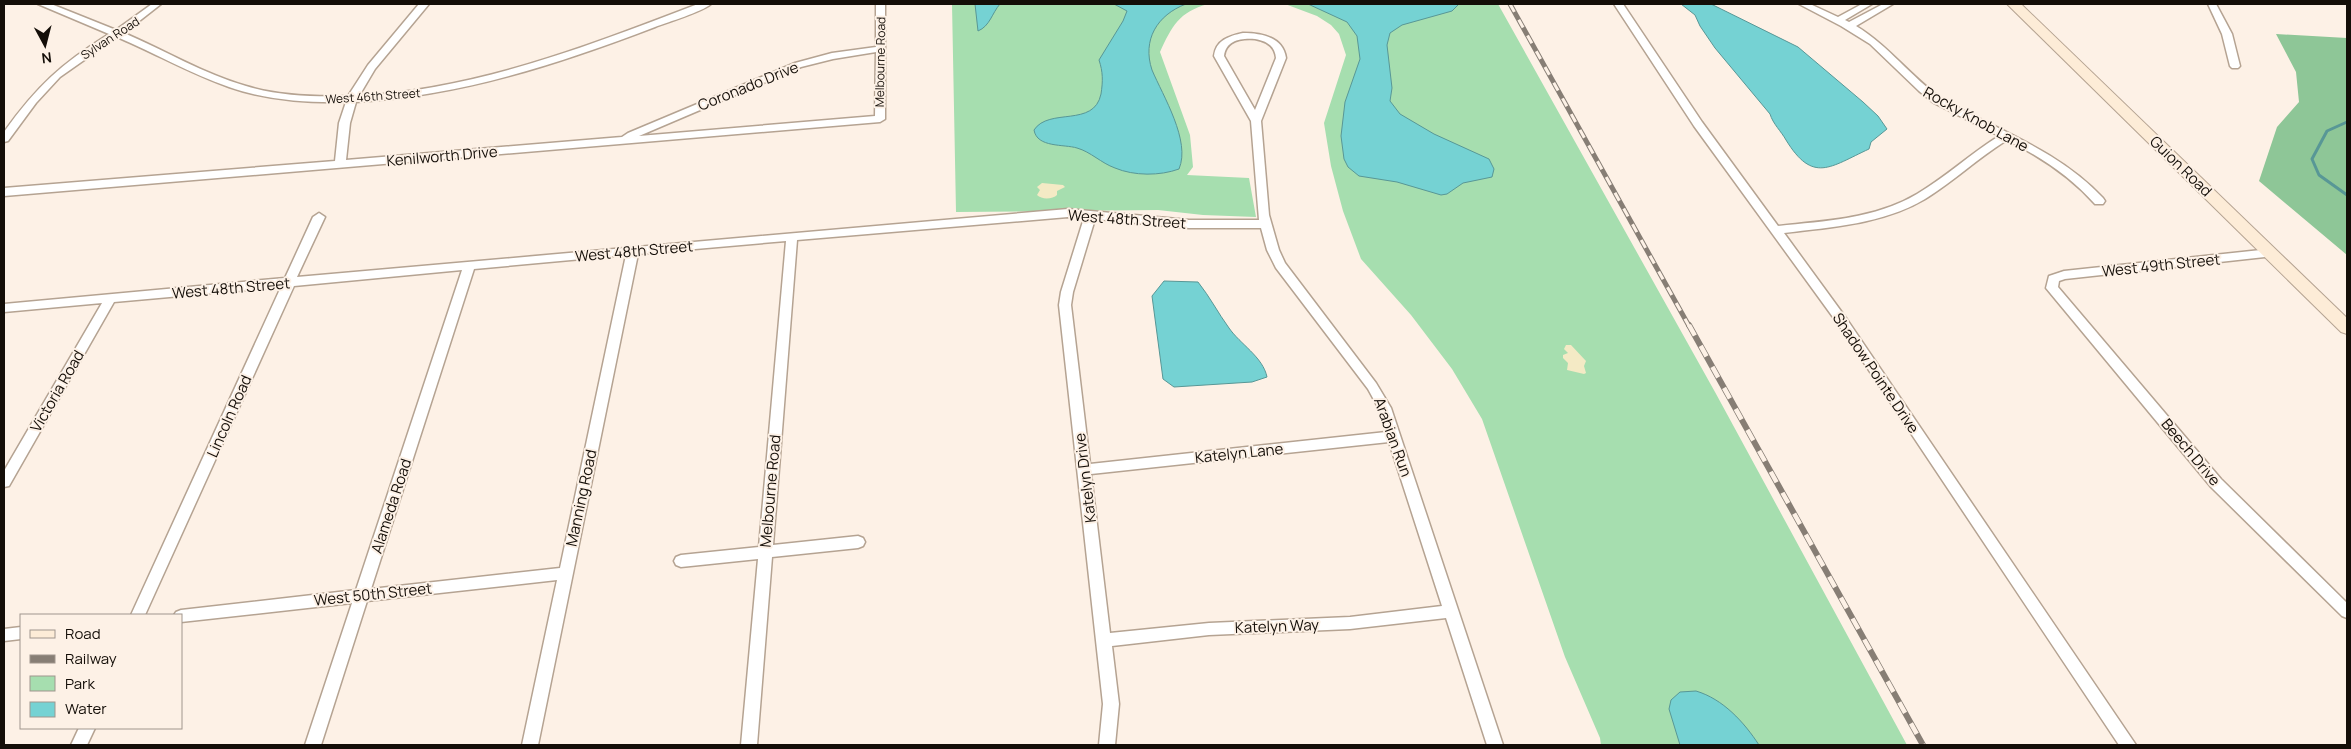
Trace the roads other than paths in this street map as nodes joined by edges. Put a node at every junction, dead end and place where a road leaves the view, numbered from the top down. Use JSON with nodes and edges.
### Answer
{"nodes":[{"id":1,"x":43,"y":4,"type":"edge"},
{"id":2,"x":157,"y":4,"type":"edge"},
{"id":3,"x":424,"y":4,"type":"edge"},
{"id":4,"x":706,"y":4,"type":"edge"},
{"id":5,"x":882,"y":4,"type":"edge"},
{"id":6,"x":1619,"y":4,"type":"edge"},
{"id":7,"x":1803,"y":4,"type":"edge"},
{"id":8,"x":1868,"y":4,"type":"edge"},
{"id":9,"x":1889,"y":4,"type":"edge"},
{"id":10,"x":2014,"y":4,"type":"edge"},
{"id":11,"x":2212,"y":4,"type":"edge"},
{"id":12,"x":1839,"y":20,"type":"junction"},
{"id":13,"x":1850,"y":26,"type":"junction"},
{"id":14,"x":119,"y":34,"type":"junction"},
{"id":15,"x":879,"y":49,"type":"junction"},
{"id":16,"x":2235,"y":66,"type":"dead end"},
{"id":17,"x":353,"y":99,"type":"junction"},
{"id":18,"x":880,"y":120,"type":"joint"},
{"id":19,"x":1256,"y":121,"type":"junction"},
{"id":20,"x":2005,"y":137,"type":"junction"},
{"id":21,"x":4,"y":140,"type":"edge"},
{"id":22,"x":623,"y":142,"type":"junction"},
{"id":23,"x":340,"y":164,"type":"junction"},
{"id":24,"x":4,"y":192,"type":"edge"},
{"id":25,"x":2099,"y":201,"type":"dead end"},
{"id":26,"x":1091,"y":214,"type":"junction"},
{"id":27,"x":319,"y":217,"type":"dead end"},
{"id":28,"x":1265,"y":224,"type":"junction"},
{"id":29,"x":1775,"y":230,"type":"junction"},
{"id":30,"x":792,"y":237,"type":"junction"},
{"id":31,"x":633,"y":251,"type":"junction"},
{"id":32,"x":2270,"y":254,"type":"junction"},
{"id":33,"x":469,"y":267,"type":"junction"},
{"id":34,"x":2053,"y":279,"type":"joint"},
{"id":35,"x":289,"y":283,"type":"junction"},
{"id":36,"x":110,"y":299,"type":"junction"},
{"id":37,"x":4,"y":308,"type":"edge"},
{"id":38,"x":2347,"y":328,"type":"edge"},
{"id":39,"x":1395,"y":436,"type":"junction"},
{"id":40,"x":1084,"y":470,"type":"junction"},
{"id":41,"x":4,"y":482,"type":"edge"},
{"id":42,"x":858,"y":542,"type":"dead end"},
{"id":43,"x":765,"y":551,"type":"junction"},
{"id":44,"x":681,"y":561,"type":"dead end"},
{"id":45,"x":566,"y":573,"type":"junction"},
{"id":46,"x":362,"y":596,"type":"junction"},
{"id":47,"x":1452,"y":611,"type":"junction"},
{"id":48,"x":2347,"y":612,"type":"edge"},
{"id":49,"x":138,"y":614,"type":"edge"},
{"id":50,"x":182,"y":616,"type":"edge"},
{"id":51,"x":20,"y":633,"type":"edge"},
{"id":52,"x":4,"y":635,"type":"edge"},
{"id":53,"x":1103,"y":640,"type":"junction"},
{"id":54,"x":87,"y":729,"type":"edge"},
{"id":55,"x":79,"y":745,"type":"edge"},
{"id":56,"x":313,"y":745,"type":"edge"},
{"id":57,"x":530,"y":745,"type":"edge"},
{"id":58,"x":749,"y":745,"type":"edge"},
{"id":59,"x":1107,"y":745,"type":"edge"},
{"id":60,"x":1495,"y":745,"type":"edge"},
{"id":61,"x":2128,"y":745,"type":"edge"}],
"edges":[{"from":1,"to":14,"type":"street","name":"West 46th Street"},
{"from":2,"to":14,"type":"street","name":"Sylvan Road"},
{"from":3,"to":17,"type":"street"},
{"from":4,"to":17,"type":"street","name":"West 46th Street"},
{"from":5,"to":15,"type":"street","name":"Melbourne Road"},
{"from":6,"to":29,"type":"street","name":"Shadow Pointe Drive"},
{"from":7,"to":12,"type":"street","name":"Rocky Knob Lane"},
{"from":8,"to":12,"type":"street"},
{"from":9,"to":13,"type":"street"},
{"from":10,"to":32,"type":"street","name":"Guion Road"},
{"from":11,"to":16,"type":"street"},
{"from":12,"to":13,"type":"street","name":"Rocky Knob Lane"},
{"from":13,"to":20,"type":"street","name":"Rocky Knob Lane"},
{"from":14,"to":17,"type":"street","name":"West 46th Street"},
{"from":14,"to":21,"type":"street","name":"Sylvan Road"},
{"from":15,"to":18,"type":"street","name":"Melbourne Road"},
{"from":15,"to":22,"type":"street","name":"Coronado Drive"},
{"from":17,"to":23,"type":"street"},
{"from":18,"to":22,"type":"street","name":"Kenilworth Drive"},
{"from":19,"to":19,"type":"street","name":"Arabian Run"},
{"from":19,"to":28,"type":"street","name":"Arabian Run"},
{"from":20,"to":25,"type":"street","name":"Rocky Knob Lane"},
{"from":20,"to":29,"type":"street"},
{"from":22,"to":23,"type":"street","name":"Kenilworth Drive"},
{"from":23,"to":24,"type":"street","name":"Kenilworth Drive"},
{"from":26,"to":28,"type":"street","name":"West 48th Street"},
{"from":26,"to":30,"type":"street","name":"West 48th Street"},
{"from":26,"to":40,"type":"street","name":"Katelyn Drive"},
{"from":27,"to":35,"type":"street","name":"Lincoln Road"},
{"from":28,"to":39,"type":"street","name":"Arabian Run"},
{"from":29,"to":61,"type":"street","name":"Shadow Pointe Drive"},
{"from":30,"to":31,"type":"street","name":"West 48th Street"},
{"from":30,"to":43,"type":"street","name":"Melbourne Road"},
{"from":31,"to":33,"type":"street","name":"West 48th Street"},
{"from":31,"to":45,"type":"street","name":"Manning Road"},
{"from":32,"to":34,"type":"street","name":"West 49th Street"},
{"from":32,"to":38,"type":"street","name":"Guion Road"},
{"from":33,"to":35,"type":"street","name":"West 48th Street"},
{"from":33,"to":46,"type":"street","name":"Alameda Road"},
{"from":34,"to":48,"type":"street","name":"Beech Drive"},
{"from":35,"to":36,"type":"street","name":"West 48th Street"},
{"from":35,"to":49,"type":"street","name":"Lincoln Road"},
{"from":36,"to":37,"type":"street","name":"West 48th Street"},
{"from":36,"to":41,"type":"street","name":"Victoria Road"},
{"from":39,"to":40,"type":"street","name":"Katelyn Lane"},
{"from":39,"to":47,"type":"street","name":"Arabian Run"},
{"from":40,"to":53,"type":"street","name":"Katelyn Drive"},
{"from":42,"to":43,"type":"street"},
{"from":43,"to":44,"type":"street"},
{"from":43,"to":58,"type":"street","name":"Melbourne Road"},
{"from":45,"to":46,"type":"street","name":"West 50th Street"},
{"from":45,"to":57,"type":"street","name":"Manning Road"},
{"from":46,"to":50,"type":"street","name":"West 50th Street"},
{"from":46,"to":56,"type":"street","name":"Alameda Road"},
{"from":47,"to":53,"type":"street","name":"Katelyn Way"},
{"from":47,"to":60,"type":"street","name":"Arabian Run"},
{"from":51,"to":52,"type":"street"},
{"from":53,"to":59,"type":"street","name":"Katelyn Drive"},
{"from":54,"to":55,"type":"street"}]}
